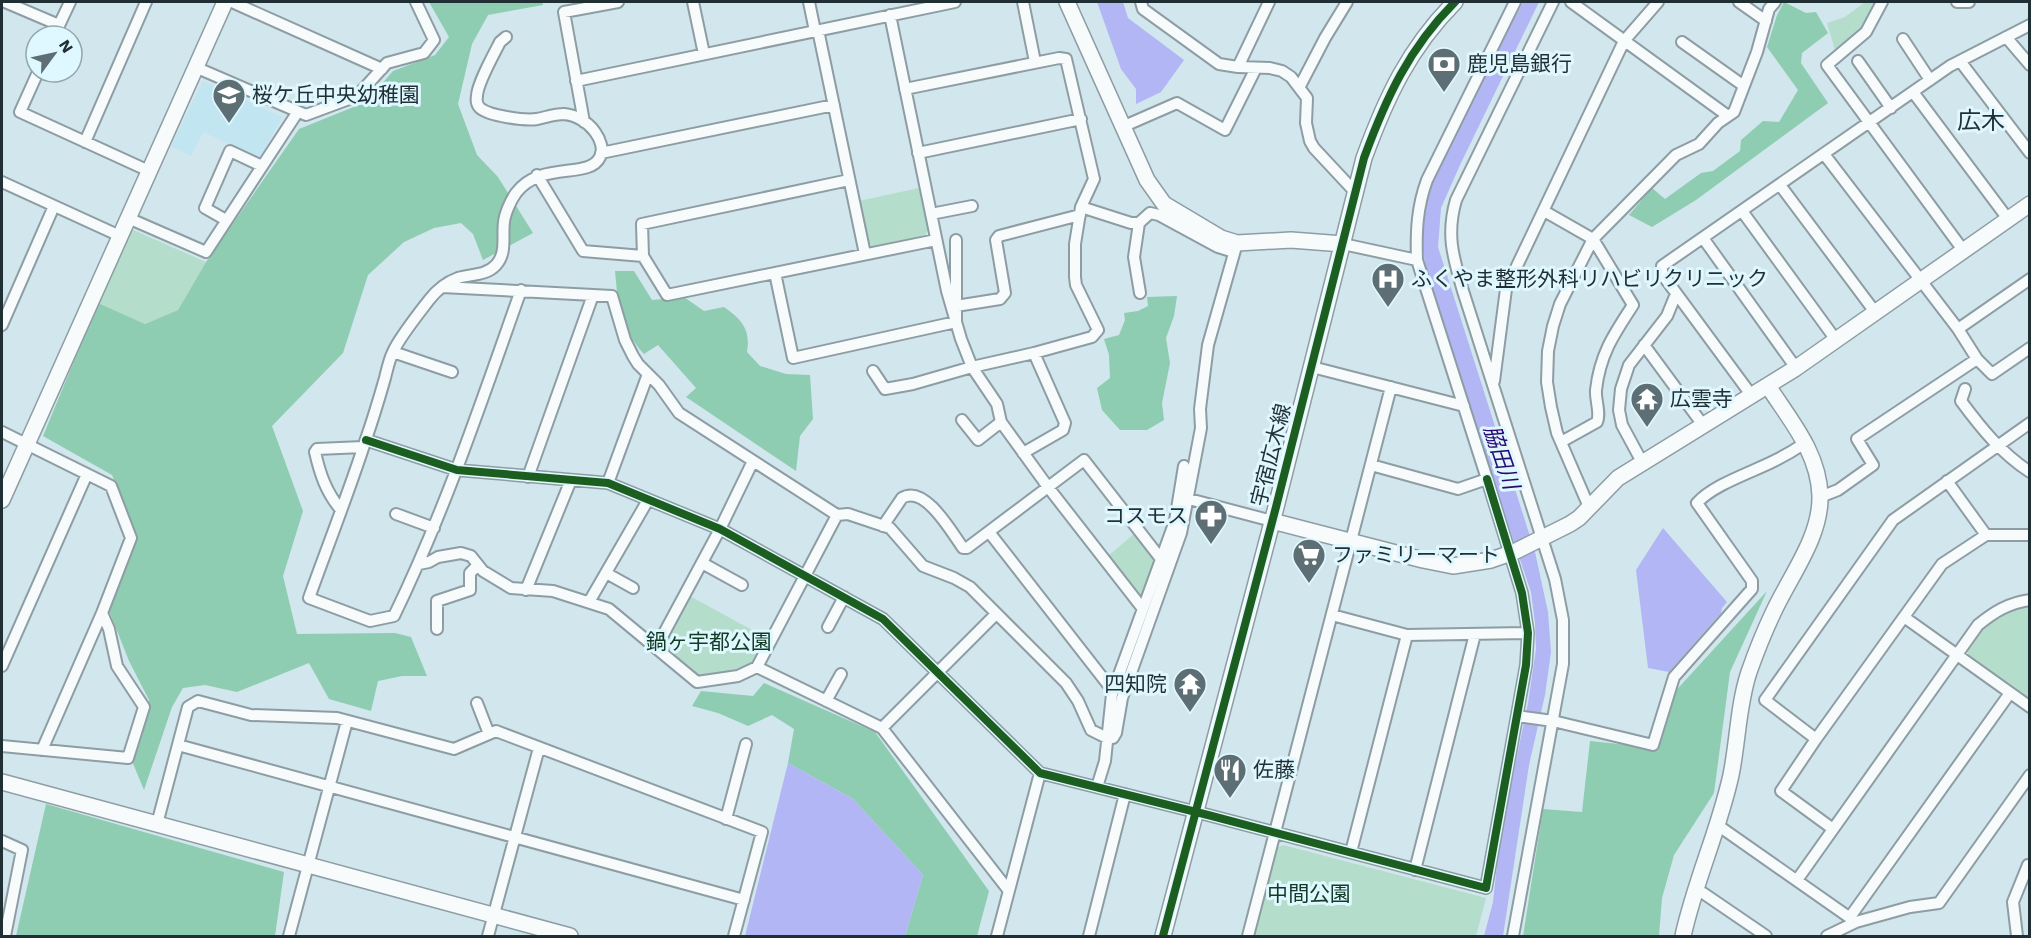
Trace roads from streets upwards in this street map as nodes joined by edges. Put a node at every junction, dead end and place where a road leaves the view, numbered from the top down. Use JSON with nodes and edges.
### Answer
{"nodes":[{"id":1,"x":5,"y":2,"type":"edge"},
{"id":2,"x":70,"y":2,"type":"edge"},
{"id":3,"x":146,"y":2,"type":"edge"},
{"id":4,"x":225,"y":2,"type":"edge"},
{"id":5,"x":232,"y":2,"type":"edge"},
{"id":6,"x":416,"y":2,"type":"edge"},
{"id":7,"x":615,"y":2,"type":"edge"},
{"id":8,"x":693,"y":2,"type":"edge"},
{"id":9,"x":809,"y":2,"type":"edge"},
{"id":10,"x":955,"y":2,"type":"edge"},
{"id":11,"x":1023,"y":2,"type":"edge"},
{"id":12,"x":1067,"y":2,"type":"edge"},
{"id":13,"x":1141,"y":2,"type":"edge"},
{"id":14,"x":1269,"y":2,"type":"edge"},
{"id":15,"x":1347,"y":2,"type":"edge"},
{"id":16,"x":1455,"y":2,"type":"edge"},
{"id":17,"x":1515,"y":2,"type":"edge"},
{"id":18,"x":1553,"y":2,"type":"edge"},
{"id":19,"x":1571,"y":2,"type":"edge"},
{"id":20,"x":1658,"y":2,"type":"edge"},
{"id":21,"x":1739,"y":2,"type":"edge"},
{"id":22,"x":1775,"y":2,"type":"edge"},
{"id":23,"x":1882,"y":2,"type":"edge"},
{"id":24,"x":1958,"y":2,"type":"edge"},
{"id":25,"x":1970,"y":2,"type":"edge"},
{"id":26,"x":924,"y":5,"type":"edge"},
{"id":27,"x":890,"y":15,"type":"junction"},
{"id":28,"x":1766,"y":21,"type":"junction"},
{"id":29,"x":57,"y":24,"type":"edge"},
{"id":30,"x":59,"y":24,"type":"edge"},
{"id":31,"x":2030,"y":25,"type":"edge"},
{"id":32,"x":817,"y":31,"type":"junction"},
{"id":33,"x":506,"y":37,"type":"dead end"},
{"id":34,"x":2006,"y":37,"type":"junction"},
{"id":35,"x":1903,"y":39,"type":"dead end"},
{"id":36,"x":1624,"y":41,"type":"junction"},
{"id":37,"x":1682,"y":42,"type":"dead end"},
{"id":38,"x":704,"y":54,"type":"junction"},
{"id":39,"x":1858,"y":61,"type":"dead end"},
{"id":40,"x":1960,"y":61,"type":"junction"},
{"id":41,"x":1035,"y":63,"type":"junction"},
{"id":42,"x":2030,"y":66,"type":"edge"},
{"id":43,"x":195,"y":67,"type":"junction"},
{"id":44,"x":1238,"y":67,"type":"junction"},
{"id":45,"x":1256,"y":68,"type":"junction"},
{"id":46,"x":382,"y":69,"type":"junction"},
{"id":47,"x":1930,"y":80,"type":"junction"},
{"id":48,"x":576,"y":81,"type":"junction"},
{"id":49,"x":33,"y":84,"type":"edge"},
{"id":50,"x":1300,"y":86,"type":"junction"},
{"id":51,"x":1744,"y":86,"type":"junction"},
{"id":52,"x":905,"y":89,"type":"junction"},
{"id":53,"x":1912,"y":93,"type":"junction"},
{"id":54,"x":834,"y":105,"type":"junction"},
{"id":55,"x":1891,"y":108,"type":"junction"},
{"id":56,"x":297,"y":113,"type":"junction"},
{"id":57,"x":1728,"y":116,"type":"junction"},
{"id":58,"x":1081,"y":120,"type":"junction"},
{"id":59,"x":584,"y":122,"type":"junction"},
{"id":60,"x":1869,"y":123,"type":"junction"},
{"id":61,"x":1122,"y":127,"type":"junction"},
{"id":62,"x":85,"y":142,"type":"junction"},
{"id":63,"x":601,"y":153,"type":"junction"},
{"id":64,"x":918,"y":153,"type":"junction"},
{"id":65,"x":2030,"y":153,"type":"edge"},
{"id":66,"x":1824,"y":154,"type":"junction"},
{"id":67,"x":262,"y":166,"type":"junction"},
{"id":68,"x":149,"y":171,"type":"junction"},
{"id":69,"x":537,"y":176,"type":"junction"},
{"id":70,"x":849,"y":180,"type":"junction"},
{"id":71,"x":2,"y":182,"type":"edge"},
{"id":72,"x":1780,"y":185,"type":"junction"},
{"id":73,"x":1356,"y":193,"type":"junction"},
{"id":74,"x":2030,"y":204,"type":"edge"},
{"id":75,"x":54,"y":206,"type":"junction"},
{"id":76,"x":972,"y":206,"type":"dead end"},
{"id":77,"x":1080,"y":211,"type":"junction"},
{"id":78,"x":1544,"y":211,"type":"junction"},
{"id":79,"x":1742,"y":211,"type":"junction"},
{"id":80,"x":931,"y":214,"type":"junction"},
{"id":81,"x":128,"y":218,"type":"junction"},
{"id":82,"x":2008,"y":219,"type":"junction"},
{"id":83,"x":226,"y":220,"type":"junction"},
{"id":84,"x":1140,"y":223,"type":"junction"},
{"id":85,"x":120,"y":236,"type":"junction"},
{"id":86,"x":1703,"y":238,"type":"junction"},
{"id":87,"x":1593,"y":239,"type":"junction"},
{"id":88,"x":936,"y":240,"type":"junction"},
{"id":89,"x":956,"y":240,"type":"dead end"},
{"id":90,"x":1343,"y":244,"type":"junction"},
{"id":91,"x":1236,"y":247,"type":"junction"},
{"id":92,"x":1963,"y":250,"type":"junction"},
{"id":93,"x":865,"y":254,"type":"junction"},
{"id":94,"x":643,"y":256,"type":"junction"},
{"id":95,"x":1417,"y":260,"type":"junction"},
{"id":96,"x":775,"y":273,"type":"junction"},
{"id":97,"x":2030,"y":279,"type":"edge"},
{"id":98,"x":1920,"y":281,"type":"junction"},
{"id":99,"x":442,"y":287,"type":"junction"},
{"id":100,"x":521,"y":290,"type":"junction"},
{"id":101,"x":1140,"y":293,"type":"dead end"},
{"id":102,"x":1676,"y":294,"type":"junction"},
{"id":103,"x":593,"y":295,"type":"junction"},
{"id":104,"x":956,"y":306,"type":"junction"},
{"id":105,"x":1875,"y":312,"type":"junction"},
{"id":106,"x":956,"y":322,"type":"junction"},
{"id":107,"x":2,"y":325,"type":"edge"},
{"id":108,"x":1958,"y":329,"type":"junction"},
{"id":109,"x":1836,"y":340,"type":"junction"},
{"id":110,"x":1644,"y":345,"type":"junction"},
{"id":111,"x":2030,"y":348,"type":"edge"},
{"id":112,"x":393,"y":352,"type":"junction"},
{"id":113,"x":1034,"y":353,"type":"junction"},
{"id":114,"x":1977,"y":360,"type":"junction"},
{"id":115,"x":972,"y":367,"type":"junction"},
{"id":116,"x":1312,"y":367,"type":"junction"},
{"id":117,"x":1796,"y":368,"type":"junction"},
{"id":118,"x":452,"y":372,"type":"dead end"},
{"id":119,"x":873,"y":372,"type":"dead end"},
{"id":120,"x":648,"y":374,"type":"junction"},
{"id":121,"x":1494,"y":385,"type":"junction"},
{"id":122,"x":1768,"y":386,"type":"junction"},
{"id":123,"x":1391,"y":387,"type":"junction"},
{"id":124,"x":1965,"y":389,"type":"dead end"},
{"id":125,"x":1752,"y":396,"type":"junction"},
{"id":126,"x":1464,"y":406,"type":"junction"},
{"id":127,"x":962,"y":420,"type":"dead end"},
{"id":128,"x":1000,"y":422,"type":"junction"},
{"id":129,"x":2030,"y":423,"type":"edge"},
{"id":130,"x":1703,"y":425,"type":"junction"},
{"id":131,"x":2,"y":432,"type":"edge"},
{"id":132,"x":1561,"y":442,"type":"junction"},
{"id":133,"x":1805,"y":443,"type":"junction"},
{"id":134,"x":27,"y":444,"type":"junction"},
{"id":135,"x":365,"y":444,"type":"junction"},
{"id":136,"x":1998,"y":446,"type":"junction"},
{"id":137,"x":1023,"y":453,"type":"junction"},
{"id":138,"x":753,"y":460,"type":"junction"},
{"id":139,"x":1642,"y":462,"type":"junction"},
{"id":140,"x":1371,"y":465,"type":"junction"},
{"id":141,"x":1184,"y":466,"type":"dead end"},
{"id":142,"x":457,"y":470,"type":"junction"},
{"id":143,"x":2030,"y":472,"type":"edge"},
{"id":144,"x":87,"y":474,"type":"junction"},
{"id":145,"x":528,"y":477,"type":"junction"},
{"id":146,"x":1487,"y":479,"type":"junction"},
{"id":147,"x":570,"y":480,"type":"junction"},
{"id":148,"x":1947,"y":481,"type":"junction"},
{"id":149,"x":608,"y":483,"type":"junction"},
{"id":150,"x":1048,"y":487,"type":"junction"},
{"id":151,"x":1820,"y":497,"type":"junction"},
{"id":152,"x":1189,"y":498,"type":"junction"},
{"id":153,"x":2,"y":500,"type":"edge"},
{"id":154,"x":648,"y":500,"type":"junction"},
{"id":155,"x":1589,"y":507,"type":"junction"},
{"id":156,"x":341,"y":510,"type":"junction"},
{"id":157,"x":396,"y":514,"type":"dead end"},
{"id":158,"x":837,"y":515,"type":"junction"},
{"id":159,"x":1272,"y":520,"type":"junction"},
{"id":160,"x":883,"y":526,"type":"junction"},
{"id":161,"x":434,"y":528,"type":"junction"},
{"id":162,"x":720,"y":530,"type":"junction"},
{"id":163,"x":989,"y":532,"type":"junction"},
{"id":164,"x":1986,"y":535,"type":"junction"},
{"id":165,"x":2030,"y":535,"type":"edge"},
{"id":166,"x":1541,"y":539,"type":"junction"},
{"id":167,"x":1351,"y":541,"type":"junction"},
{"id":168,"x":1512,"y":552,"type":"junction"},
{"id":169,"x":1161,"y":559,"type":"junction"},
{"id":170,"x":702,"y":563,"type":"junction"},
{"id":171,"x":419,"y":564,"type":"junction"},
{"id":172,"x":478,"y":565,"type":"junction"},
{"id":173,"x":606,"y":573,"type":"junction"},
{"id":174,"x":805,"y":576,"type":"junction"},
{"id":175,"x":742,"y":585,"type":"dead end"},
{"id":176,"x":633,"y":588,"type":"dead end"},
{"id":177,"x":526,"y":590,"type":"junction"},
{"id":178,"x":844,"y":597,"type":"junction"},
{"id":179,"x":2030,"y":600,"type":"edge"},
{"id":180,"x":589,"y":602,"type":"junction"},
{"id":181,"x":1143,"y":609,"type":"junction"},
{"id":182,"x":102,"y":613,"type":"junction"},
{"id":183,"x":996,"y":614,"type":"junction"},
{"id":184,"x":1332,"y":615,"type":"junction"},
{"id":185,"x":1904,"y":617,"type":"junction"},
{"id":186,"x":828,"y":627,"type":"dead end"},
{"id":187,"x":437,"y":629,"type":"dead end"},
{"id":188,"x":1528,"y":633,"type":"junction"},
{"id":189,"x":1475,"y":634,"type":"junction"},
{"id":190,"x":1407,"y":636,"type":"junction"},
{"id":191,"x":656,"y":648,"type":"junction"},
{"id":192,"x":1956,"y":654,"type":"junction"},
{"id":193,"x":2,"y":666,"type":"edge"},
{"id":194,"x":757,"y":667,"type":"junction"},
{"id":195,"x":938,"y":673,"type":"junction"},
{"id":196,"x":841,"y":674,"type":"dead end"},
{"id":197,"x":1113,"y":691,"type":"junction"},
{"id":198,"x":2010,"y":693,"type":"junction"},
{"id":199,"x":826,"y":701,"type":"junction"},
{"id":200,"x":477,"y":703,"type":"dead end"},
{"id":201,"x":2030,"y":706,"type":"edge"},
{"id":202,"x":1520,"y":716,"type":"junction"},
{"id":203,"x":347,"y":721,"type":"junction"},
{"id":204,"x":1550,"y":721,"type":"junction"},
{"id":205,"x":882,"y":728,"type":"junction"},
{"id":206,"x":489,"y":734,"type":"junction"},
{"id":207,"x":1107,"y":738,"type":"junction"},
{"id":208,"x":1815,"y":739,"type":"junction"},
{"id":209,"x":746,"y":744,"type":"dead end"},
{"id":210,"x":178,"y":745,"type":"junction"},
{"id":211,"x":2,"y":746,"type":"edge"},
{"id":212,"x":539,"y":748,"type":"junction"},
{"id":213,"x":42,"y":750,"type":"junction"},
{"id":214,"x":1040,"y":773,"type":"junction"},
{"id":215,"x":2030,"y":775,"type":"edge"},
{"id":216,"x":2,"y":782,"type":"edge"},
{"id":217,"x":329,"y":786,"type":"junction"},
{"id":218,"x":1098,"y":787,"type":"junction"},
{"id":219,"x":1125,"y":794,"type":"junction"},
{"id":220,"x":1196,"y":811,"type":"junction"},
{"id":221,"x":726,"y":819,"type":"junction"},
{"id":222,"x":1716,"y":824,"type":"junction"},
{"id":223,"x":157,"y":825,"type":"junction"},
{"id":224,"x":1833,"y":829,"type":"junction"},
{"id":225,"x":1275,"y":833,"type":"junction"},
{"id":226,"x":515,"y":837,"type":"junction"},
{"id":227,"x":2,"y":841,"type":"edge"},
{"id":228,"x":1351,"y":852,"type":"junction"},
{"id":229,"x":2029,"y":863,"type":"edge"},
{"id":230,"x":308,"y":865,"type":"junction"},
{"id":231,"x":1414,"y":870,"type":"junction"},
{"id":232,"x":1797,"y":880,"type":"junction"},
{"id":233,"x":1694,"y":890,"type":"junction"},
{"id":234,"x":1009,"y":891,"type":"junction"},
{"id":235,"x":744,"y":900,"type":"junction"},
{"id":236,"x":494,"y":916,"type":"junction"},
{"id":237,"x":1853,"y":919,"type":"junction"},
{"id":238,"x":5,"y":936,"type":"edge"},
{"id":239,"x":289,"y":936,"type":"edge"},
{"id":240,"x":488,"y":936,"type":"edge"},
{"id":241,"x":570,"y":936,"type":"edge"},
{"id":242,"x":734,"y":936,"type":"edge"},
{"id":243,"x":997,"y":936,"type":"edge"},
{"id":244,"x":1089,"y":936,"type":"edge"},
{"id":245,"x":1163,"y":936,"type":"edge"},
{"id":246,"x":1248,"y":936,"type":"edge"},
{"id":247,"x":1513,"y":936,"type":"edge"},
{"id":248,"x":1683,"y":936,"type":"edge"},
{"id":249,"x":1766,"y":936,"type":"edge"},
{"id":250,"x":1827,"y":936,"type":"edge"},
{"id":251,"x":2017,"y":936,"type":"edge"}],
"edges":[{"from":1,"to":29,"type":"street"},
{"from":2,"to":30,"type":"street"},
{"from":3,"to":62,"type":"street"},
{"from":4,"to":43,"type":"street"},
{"from":5,"to":46,"type":"street"},
{"from":6,"to":46,"type":"street"},
{"from":7,"to":48,"type":"street"},
{"from":8,"to":38,"type":"street"},
{"from":9,"to":32,"type":"street"},
{"from":10,"to":26,"type":"street"},
{"from":11,"to":41,"type":"street"},
{"from":12,"to":61,"type":"street"},
{"from":13,"to":44,"type":"street"},
{"from":14,"to":44,"type":"street"},
{"from":15,"to":50,"type":"street"},
{"from":16,"to":73,"type":"street","name":"宇宿広木線"},
{"from":17,"to":95,"type":"street"},
{"from":18,"to":121,"type":"street"},
{"from":19,"to":36,"type":"street"},
{"from":20,"to":36,"type":"street"},
{"from":21,"to":28,"type":"street"},
{"from":22,"to":28,"type":"street"},
{"from":23,"to":60,"type":"street"},
{"from":24,"to":25,"type":"street"},
{"from":26,"to":27,"type":"street"},
{"from":27,"to":32,"type":"street"},
{"from":27,"to":52,"type":"street"},
{"from":28,"to":51,"type":"street"},
{"from":31,"to":34,"type":"street"},
{"from":32,"to":38,"type":"street"},
{"from":32,"to":54,"type":"street"},
{"from":33,"to":59,"type":"street"},
{"from":34,"to":40,"type":"street"},
{"from":34,"to":42,"type":"street"},
{"from":35,"to":47,"type":"street"},
{"from":36,"to":57,"type":"street"},
{"from":36,"to":78,"type":"street"},
{"from":37,"to":51,"type":"street"},
{"from":38,"to":48,"type":"street"},
{"from":39,"to":55,"type":"street"},
{"from":40,"to":47,"type":"street"},
{"from":40,"to":65,"type":"street"},
{"from":41,"to":52,"type":"street"},
{"from":41,"to":58,"type":"street"},
{"from":43,"to":56,"type":"street"},
{"from":43,"to":68,"type":"street"},
{"from":44,"to":45,"type":"street"},
{"from":45,"to":50,"type":"street"},
{"from":45,"to":61,"type":"street"},
{"from":46,"to":56,"type":"street"},
{"from":47,"to":53,"type":"street"},
{"from":48,"to":59,"type":"street"},
{"from":49,"to":62,"type":"street"},
{"from":50,"to":73,"type":"street"},
{"from":51,"to":57,"type":"street"},
{"from":52,"to":64,"type":"street"},
{"from":53,"to":55,"type":"street"},
{"from":53,"to":82,"type":"street"},
{"from":54,"to":63,"type":"street"},
{"from":54,"to":70,"type":"street"},
{"from":55,"to":60,"type":"street"},
{"from":56,"to":67,"type":"street"},
{"from":57,"to":87,"type":"street"},
{"from":58,"to":64,"type":"street"},
{"from":58,"to":77,"type":"street"},
{"from":59,"to":63,"type":"street"},
{"from":60,"to":66,"type":"street"},
{"from":60,"to":92,"type":"street"},
{"from":61,"to":91,"type":"street"},
{"from":62,"to":68,"type":"street"},
{"from":63,"to":69,"type":"street"},
{"from":64,"to":80,"type":"street"},
{"from":66,"to":72,"type":"street"},
{"from":66,"to":98,"type":"street"},
{"from":67,"to":83,"type":"street"},
{"from":67,"to":83,"type":"street"},
{"from":68,"to":81,"type":"street"},
{"from":69,"to":94,"type":"street"},
{"from":69,"to":99,"type":"street"},
{"from":70,"to":93,"type":"street"},
{"from":70,"to":94,"type":"street"},
{"from":71,"to":75,"type":"street"},
{"from":72,"to":79,"type":"street"},
{"from":72,"to":105,"type":"street"},
{"from":73,"to":90,"type":"street","name":"宇宿広木線"},
{"from":74,"to":82,"type":"street"},
{"from":75,"to":85,"type":"street"},
{"from":75,"to":107,"type":"street"},
{"from":76,"to":80,"type":"street"},
{"from":77,"to":84,"type":"street"},
{"from":77,"to":104,"type":"street"},
{"from":77,"to":113,"type":"street"},
{"from":78,"to":87,"type":"street"},
{"from":78,"to":121,"type":"street"},
{"from":79,"to":86,"type":"street"},
{"from":79,"to":109,"type":"street"},
{"from":80,"to":88,"type":"street"},
{"from":81,"to":83,"type":"street"},
{"from":81,"to":85,"type":"street"},
{"from":82,"to":92,"type":"street"},
{"from":84,"to":91,"type":"street"},
{"from":84,"to":101,"type":"street"},
{"from":85,"to":134,"type":"street"},
{"from":86,"to":102,"type":"street"},
{"from":86,"to":117,"type":"street"},
{"from":87,"to":132,"type":"street"},
{"from":87,"to":132,"type":"street"},
{"from":88,"to":93,"type":"street"},
{"from":88,"to":106,"type":"street"},
{"from":89,"to":104,"type":"street"},
{"from":90,"to":91,"type":"street"},
{"from":90,"to":95,"type":"street"},
{"from":90,"to":116,"type":"street","name":"宇宿広木線"},
{"from":91,"to":152,"type":"street"},
{"from":92,"to":98,"type":"street"},
{"from":93,"to":96,"type":"street"},
{"from":94,"to":96,"type":"street"},
{"from":95,"to":126,"type":"street"},
{"from":96,"to":106,"type":"street"},
{"from":97,"to":108,"type":"street"},
{"from":98,"to":105,"type":"street"},
{"from":98,"to":108,"type":"street"},
{"from":99,"to":100,"type":"street"},
{"from":99,"to":112,"type":"street"},
{"from":100,"to":103,"type":"street"},
{"from":100,"to":142,"type":"street"},
{"from":102,"to":110,"type":"street"},
{"from":102,"to":125,"type":"street"},
{"from":103,"to":120,"type":"street"},
{"from":103,"to":145,"type":"street"},
{"from":104,"to":106,"type":"street"},
{"from":105,"to":109,"type":"street"},
{"from":106,"to":115,"type":"street"},
{"from":108,"to":114,"type":"street"},
{"from":109,"to":117,"type":"street"},
{"from":110,"to":130,"type":"street"},
{"from":110,"to":139,"type":"street"},
{"from":111,"to":114,"type":"street"},
{"from":112,"to":118,"type":"street"},
{"from":112,"to":135,"type":"street"},
{"from":113,"to":115,"type":"street"},
{"from":113,"to":137,"type":"street"},
{"from":114,"to":151,"type":"street"},
{"from":115,"to":119,"type":"street"},
{"from":115,"to":128,"type":"street"},
{"from":116,"to":123,"type":"street"},
{"from":116,"to":159,"type":"street","name":"宇宿広木線"},
{"from":117,"to":122,"type":"street"},
{"from":120,"to":138,"type":"street"},
{"from":120,"to":149,"type":"street"},
{"from":121,"to":166,"type":"street"},
{"from":122,"to":125,"type":"street"},
{"from":122,"to":133,"type":"street"},
{"from":123,"to":126,"type":"street"},
{"from":123,"to":140,"type":"street"},
{"from":124,"to":136,"type":"street"},
{"from":125,"to":130,"type":"street"},
{"from":126,"to":146,"type":"street"},
{"from":127,"to":128,"type":"street"},
{"from":128,"to":137,"type":"street"},
{"from":129,"to":136,"type":"street"},
{"from":130,"to":139,"type":"street"},
{"from":131,"to":134,"type":"street"},
{"from":132,"to":155,"type":"street"},
{"from":133,"to":151,"type":"street"},
{"from":133,"to":204,"type":"street"},
{"from":134,"to":144,"type":"street"},
{"from":134,"to":153,"type":"street"},
{"from":135,"to":142,"type":"street"},
{"from":135,"to":156,"type":"street"},
{"from":135,"to":156,"type":"street"},
{"from":136,"to":143,"type":"street"},
{"from":136,"to":148,"type":"street"},
{"from":137,"to":150,"type":"street"},
{"from":138,"to":158,"type":"street"},
{"from":138,"to":162,"type":"street"},
{"from":139,"to":155,"type":"street"},
{"from":140,"to":146,"type":"street"},
{"from":140,"to":167,"type":"street"},
{"from":141,"to":169,"type":"street"},
{"from":142,"to":145,"type":"street"},
{"from":142,"to":161,"type":"street"},
{"from":144,"to":182,"type":"street"},
{"from":144,"to":193,"type":"street"},
{"from":145,"to":147,"type":"street"},
{"from":146,"to":168,"type":"street"},
{"from":147,"to":149,"type":"street"},
{"from":147,"to":177,"type":"street"},
{"from":148,"to":164,"type":"street"},
{"from":148,"to":208,"type":"street"},
{"from":149,"to":154,"type":"street"},
{"from":150,"to":163,"type":"street"},
{"from":150,"to":169,"type":"street"},
{"from":150,"to":181,"type":"street"},
{"from":151,"to":222,"type":"street"},
{"from":152,"to":159,"type":"street"},
{"from":152,"to":207,"type":"street"},
{"from":154,"to":162,"type":"street"},
{"from":154,"to":173,"type":"street"},
{"from":155,"to":166,"type":"street"},
{"from":156,"to":171,"type":"street"},
{"from":157,"to":161,"type":"street"},
{"from":158,"to":160,"type":"street"},
{"from":158,"to":174,"type":"street"},
{"from":159,"to":167,"type":"street"},
{"from":159,"to":220,"type":"street","name":"宇宿広木線"},
{"from":160,"to":163,"type":"street"},
{"from":160,"to":183,"type":"street"},
{"from":161,"to":171,"type":"street"},
{"from":162,"to":170,"type":"street"},
{"from":162,"to":174,"type":"street"},
{"from":163,"to":197,"type":"street"},
{"from":164,"to":165,"type":"street"},
{"from":164,"to":185,"type":"street"},
{"from":166,"to":168,"type":"street"},
{"from":166,"to":204,"type":"street"},
{"from":167,"to":168,"type":"street"},
{"from":167,"to":184,"type":"street"},
{"from":168,"to":188,"type":"street"},
{"from":169,"to":181,"type":"street"},
{"from":170,"to":175,"type":"street"},
{"from":170,"to":191,"type":"street"},
{"from":171,"to":172,"type":"street"},
{"from":172,"to":177,"type":"street"},
{"from":172,"to":187,"type":"street"},
{"from":173,"to":176,"type":"street"},
{"from":173,"to":180,"type":"street"},
{"from":174,"to":178,"type":"street"},
{"from":174,"to":194,"type":"street"},
{"from":177,"to":180,"type":"street"},
{"from":178,"to":186,"type":"street"},
{"from":178,"to":195,"type":"street"},
{"from":179,"to":192,"type":"street"},
{"from":180,"to":191,"type":"street"},
{"from":181,"to":197,"type":"street"},
{"from":182,"to":213,"type":"street"},
{"from":182,"to":213,"type":"street"},
{"from":183,"to":195,"type":"street"},
{"from":183,"to":207,"type":"street"},
{"from":184,"to":190,"type":"street"},
{"from":184,"to":225,"type":"street"},
{"from":185,"to":192,"type":"street"},
{"from":185,"to":208,"type":"street"},
{"from":188,"to":189,"type":"street"},
{"from":188,"to":202,"type":"street"},
{"from":189,"to":190,"type":"street"},
{"from":189,"to":231,"type":"street"},
{"from":190,"to":228,"type":"street"},
{"from":191,"to":194,"type":"street"},
{"from":192,"to":198,"type":"street"},
{"from":192,"to":224,"type":"street"},
{"from":194,"to":199,"type":"street"},
{"from":195,"to":205,"type":"street"},
{"from":195,"to":214,"type":"street"},
{"from":196,"to":199,"type":"street"},
{"from":197,"to":207,"type":"street"},
{"from":198,"to":201,"type":"street"},
{"from":198,"to":237,"type":"street"},
{"from":199,"to":205,"type":"street"},
{"from":200,"to":206,"type":"street"},
{"from":202,"to":204,"type":"street"},
{"from":202,"to":231,"type":"street"},
{"from":203,"to":206,"type":"street"},
{"from":203,"to":210,"type":"street"},
{"from":203,"to":217,"type":"street"},
{"from":204,"to":247,"type":"street"},
{"from":205,"to":234,"type":"street"},
{"from":206,"to":212,"type":"street"},
{"from":207,"to":218,"type":"street"},
{"from":208,"to":224,"type":"street"},
{"from":209,"to":221,"type":"street"},
{"from":210,"to":217,"type":"street"},
{"from":210,"to":223,"type":"street"},
{"from":211,"to":213,"type":"street"},
{"from":212,"to":221,"type":"street"},
{"from":212,"to":226,"type":"street"},
{"from":214,"to":218,"type":"street"},
{"from":214,"to":234,"type":"street"},
{"from":215,"to":237,"type":"street"},
{"from":216,"to":223,"type":"street"},
{"from":217,"to":226,"type":"street"},
{"from":217,"to":230,"type":"street"},
{"from":218,"to":219,"type":"street"},
{"from":219,"to":220,"type":"street"},
{"from":219,"to":244,"type":"street"},
{"from":220,"to":225,"type":"street"},
{"from":220,"to":245,"type":"street","name":"宇宿広木線"},
{"from":221,"to":235,"type":"street"},
{"from":222,"to":232,"type":"street"},
{"from":222,"to":233,"type":"street"},
{"from":223,"to":230,"type":"street"},
{"from":224,"to":232,"type":"street"},
{"from":225,"to":228,"type":"street"},
{"from":225,"to":246,"type":"street"},
{"from":226,"to":235,"type":"street"},
{"from":226,"to":236,"type":"street"},
{"from":227,"to":238,"type":"street"},
{"from":228,"to":231,"type":"street"},
{"from":229,"to":251,"type":"street"},
{"from":230,"to":236,"type":"street"},
{"from":230,"to":239,"type":"street"},
{"from":232,"to":237,"type":"street"},
{"from":233,"to":248,"type":"street"},
{"from":233,"to":249,"type":"street"},
{"from":234,"to":243,"type":"street"},
{"from":235,"to":242,"type":"street"},
{"from":236,"to":240,"type":"street"},
{"from":236,"to":241,"type":"street"},
{"from":237,"to":250,"type":"street"}]}
